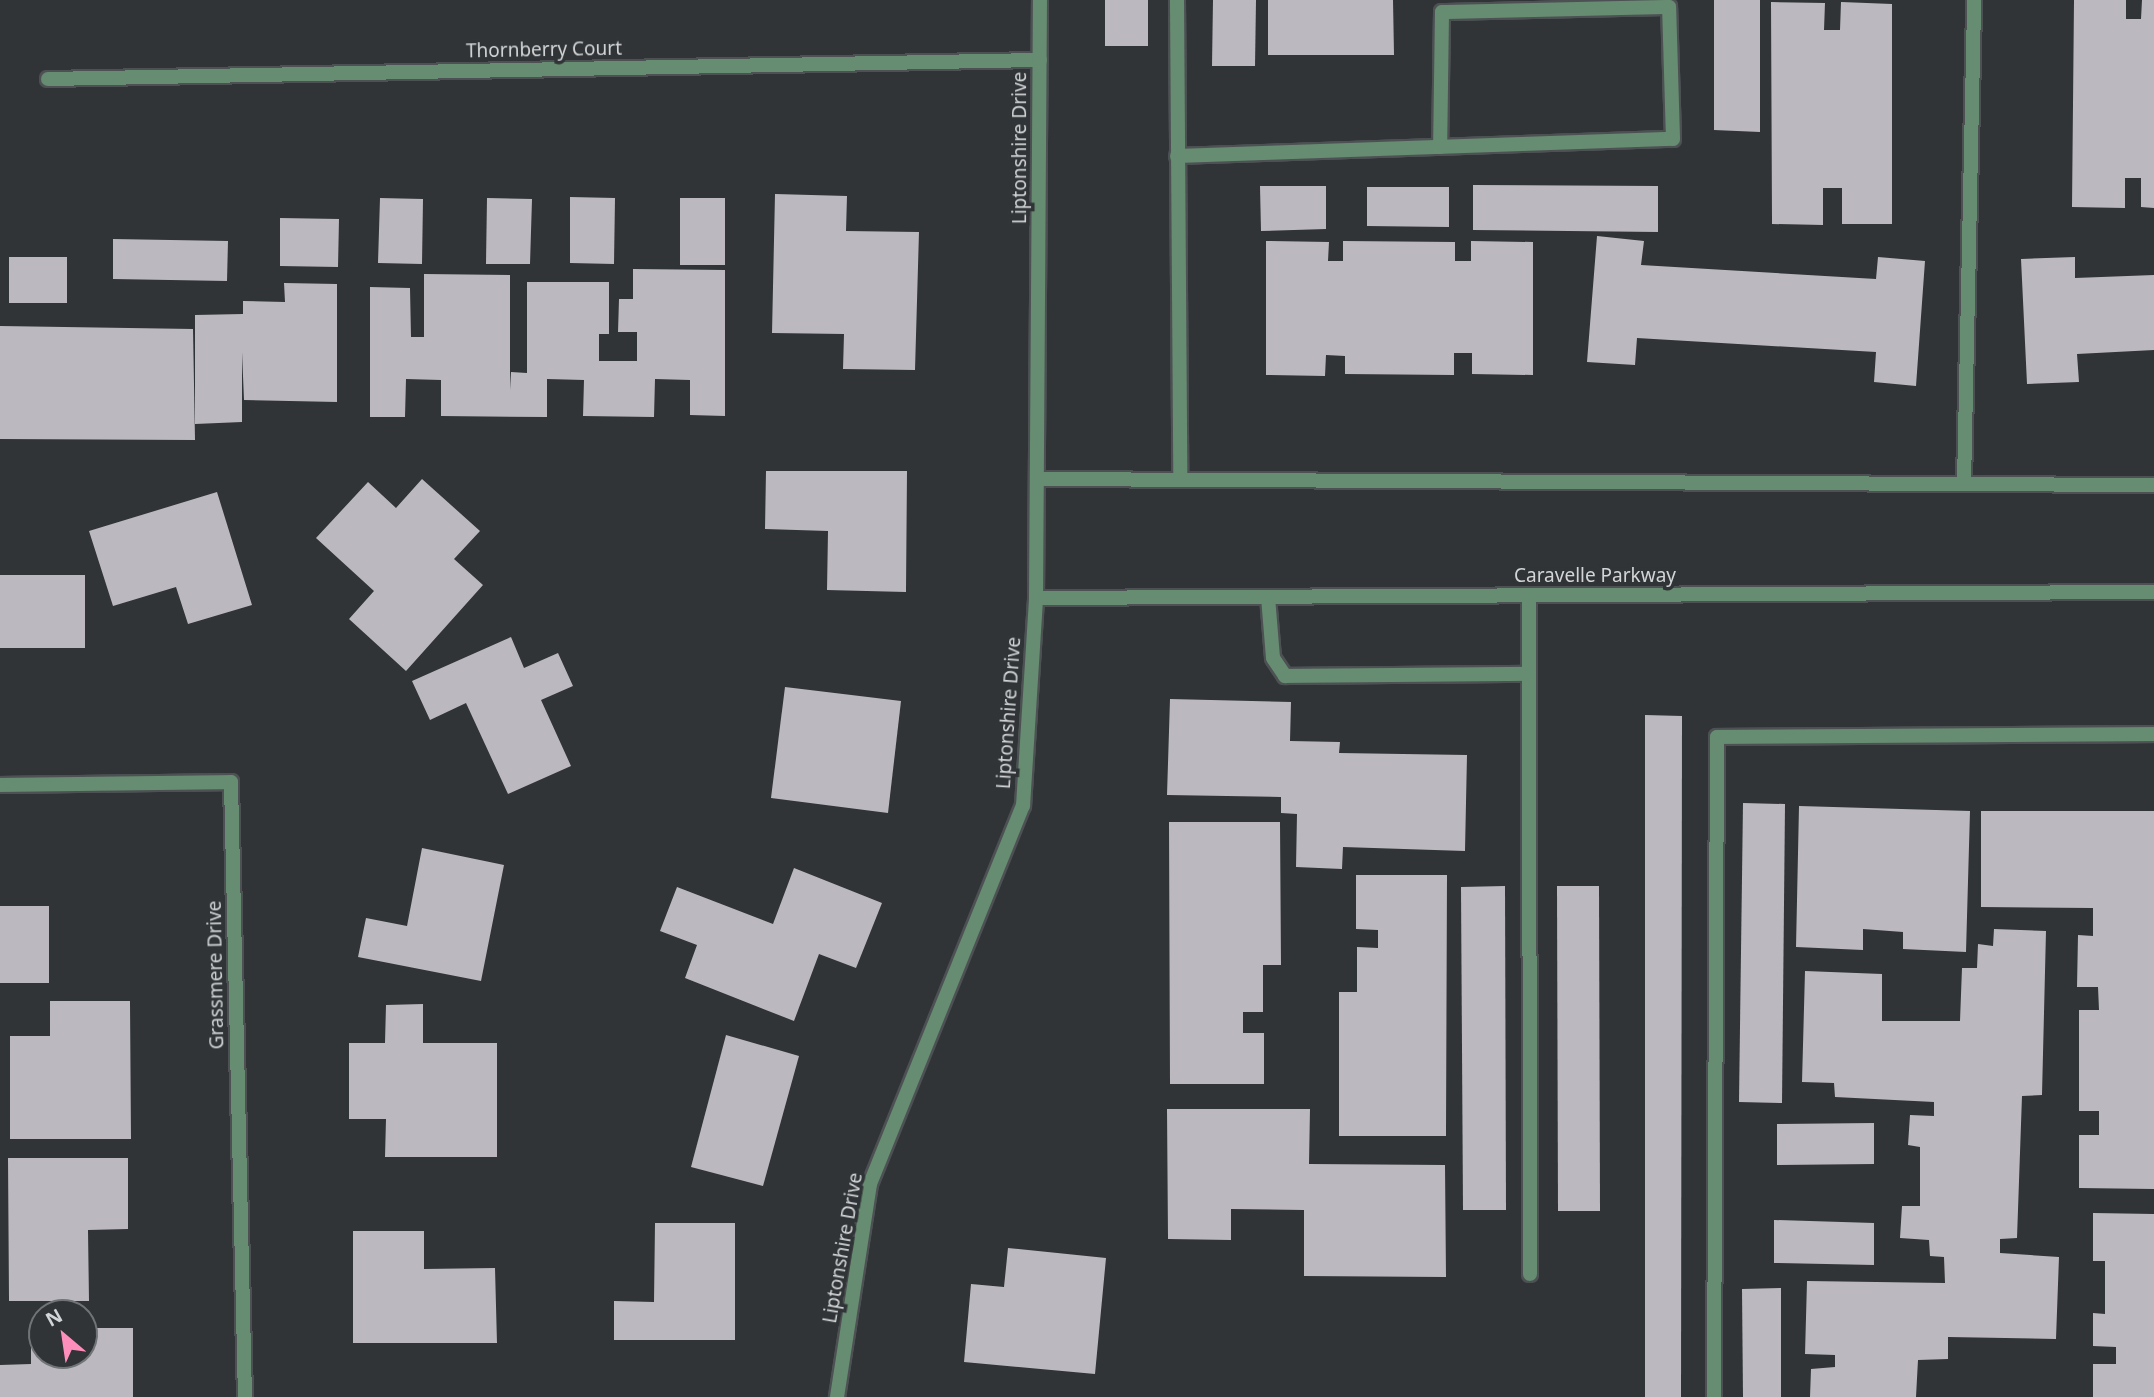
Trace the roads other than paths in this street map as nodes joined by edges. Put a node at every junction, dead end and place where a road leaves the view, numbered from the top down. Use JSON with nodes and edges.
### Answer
{"nodes":[{"id":1,"x":1040,"y":0,"type":"edge"},
{"id":2,"x":1177,"y":0,"type":"edge"},
{"id":3,"x":1974,"y":0,"type":"edge"},
{"id":4,"x":1040,"y":60,"type":"junction"},
{"id":5,"x":48,"y":79,"type":"dead end"},
{"id":6,"x":1440,"y":147,"type":"junction"},
{"id":7,"x":1177,"y":156,"type":"junction"},
{"id":8,"x":1037,"y":479,"type":"junction"},
{"id":9,"x":1180,"y":480,"type":"junction"},
{"id":10,"x":1964,"y":484,"type":"junction"},
{"id":11,"x":2154,"y":485,"type":"edge"},
{"id":12,"x":2154,"y":593,"type":"edge"},
{"id":13,"x":1529,"y":595,"type":"junction"},
{"id":14,"x":1268,"y":597,"type":"junction"},
{"id":15,"x":1036,"y":598,"type":"junction"},
{"id":16,"x":1529,"y":674,"type":"junction"},
{"id":17,"x":2154,"y":734,"type":"edge"},
{"id":18,"x":0,"y":785,"type":"edge"},
{"id":19,"x":1530,"y":1274,"type":"dead end"},
{"id":20,"x":245,"y":1397,"type":"edge"},
{"id":21,"x":837,"y":1397,"type":"edge"},
{"id":22,"x":1714,"y":1397,"type":"edge"}],
"edges":[{"from":1,"to":4,"type":"street","name":"Liptonshire Drive"},
{"from":2,"to":7,"type":"street"},
{"from":3,"to":10,"type":"street"},
{"from":4,"to":5,"type":"street","name":"Thornberry Court"},
{"from":4,"to":8,"type":"street","name":"Liptonshire Drive"},
{"from":6,"to":6,"type":"street"},
{"from":6,"to":7,"type":"street"},
{"from":7,"to":9,"type":"street"},
{"from":8,"to":9,"type":"street"},
{"from":8,"to":15,"type":"street","name":"Liptonshire Drive"},
{"from":9,"to":10,"type":"street"},
{"from":10,"to":11,"type":"street"},
{"from":12,"to":13,"type":"street","name":"Caravelle Parkway"},
{"from":13,"to":14,"type":"street","name":"Caravelle Parkway"},
{"from":13,"to":16,"type":"street"},
{"from":14,"to":15,"type":"street","name":"Caravelle Parkway"},
{"from":14,"to":16,"type":"street"},
{"from":15,"to":21,"type":"street","name":"Liptonshire Drive"},
{"from":16,"to":19,"type":"street"},
{"from":17,"to":22,"type":"street"},
{"from":18,"to":20,"type":"street","name":"Grassmere Drive"}]}
